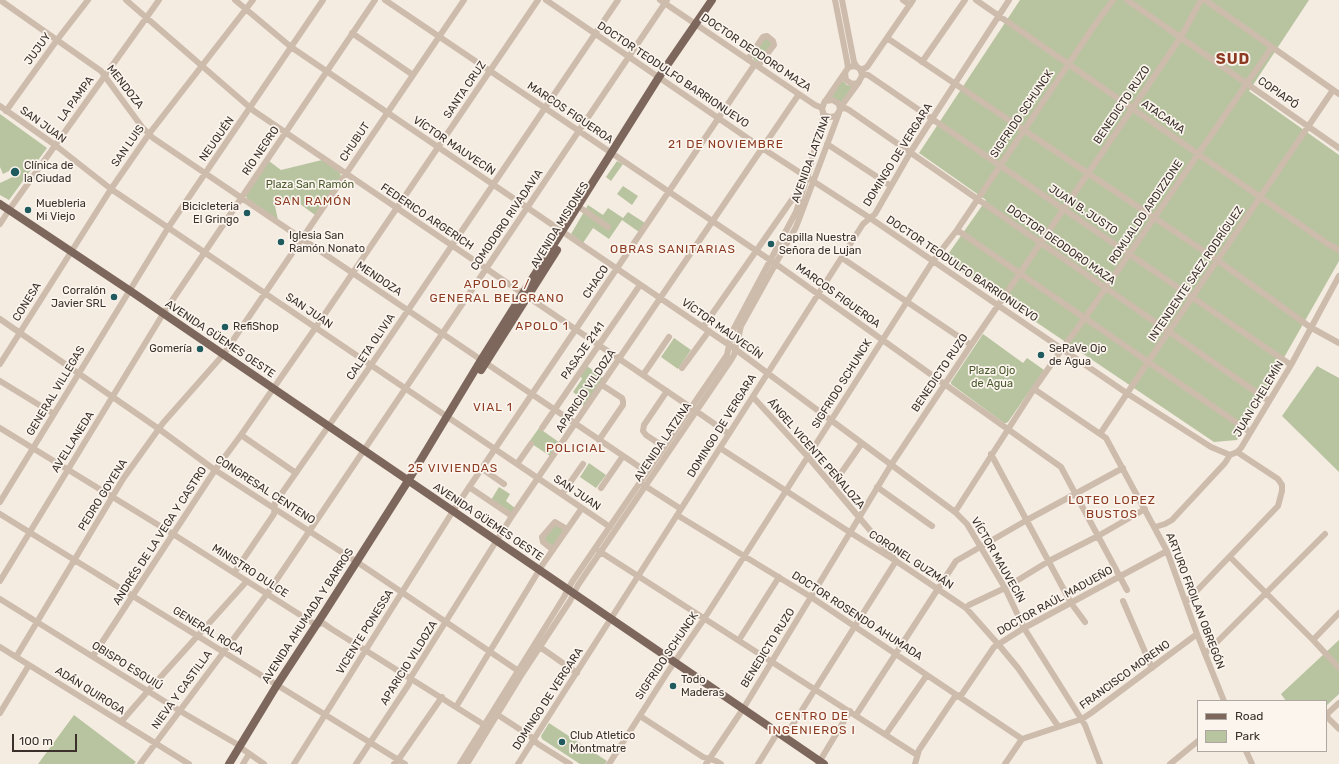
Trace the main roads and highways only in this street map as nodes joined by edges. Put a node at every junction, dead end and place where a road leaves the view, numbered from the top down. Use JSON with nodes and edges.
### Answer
{"nodes":[{"id":1,"x":712,"y":0,"type":"edge"},
{"id":2,"x":717,"y":0,"type":"edge"},
{"id":3,"x":697,"y":25,"type":"junction"},
{"id":4,"x":614,"y":154,"type":"junction"},
{"id":5,"x":0,"y":204,"type":"edge"},
{"id":6,"x":564,"y":233,"type":"junction"},
{"id":7,"x":409,"y":482,"type":"junction"},
{"id":8,"x":244,"y":750,"type":"junction"},
{"id":9,"x":820,"y":763,"type":"edge"},
{"id":10,"x":229,"y":764,"type":"edge"},
{"id":11,"x":235,"y":764,"type":"edge"}],
"edges":[{"from":1,"to":3,"type":"main road","name":"AVENIDA MISIONES"},
{"from":2,"to":3,"type":"main road","name":"AVENIDA MISIONES"},
{"from":3,"to":4,"type":"main road","name":"AVENIDA MISIONES"},
{"from":4,"to":6,"type":"main road","name":"AVENIDA MISIONES"},
{"from":4,"to":6,"type":"main road","name":"AVENIDA MISIONES"},
{"from":5,"to":7,"type":"main road","name":"AVENIDA GÜEMES OESTE"},
{"from":6,"to":7,"type":"main road","name":"AVENIDA MISIONES"},
{"from":7,"to":8,"type":"main road","name":"AVENIDA AHUMADA Y BARROS"},
{"from":7,"to":9,"type":"main road","name":"AVENIDA GÜEMES OESTE"},
{"from":8,"to":10,"type":"main road","name":"AVENIDA AHUMADA Y BARROS"},
{"from":8,"to":11,"type":"main road","name":"AVENIDA AHUMADA Y BARROS"}]}
